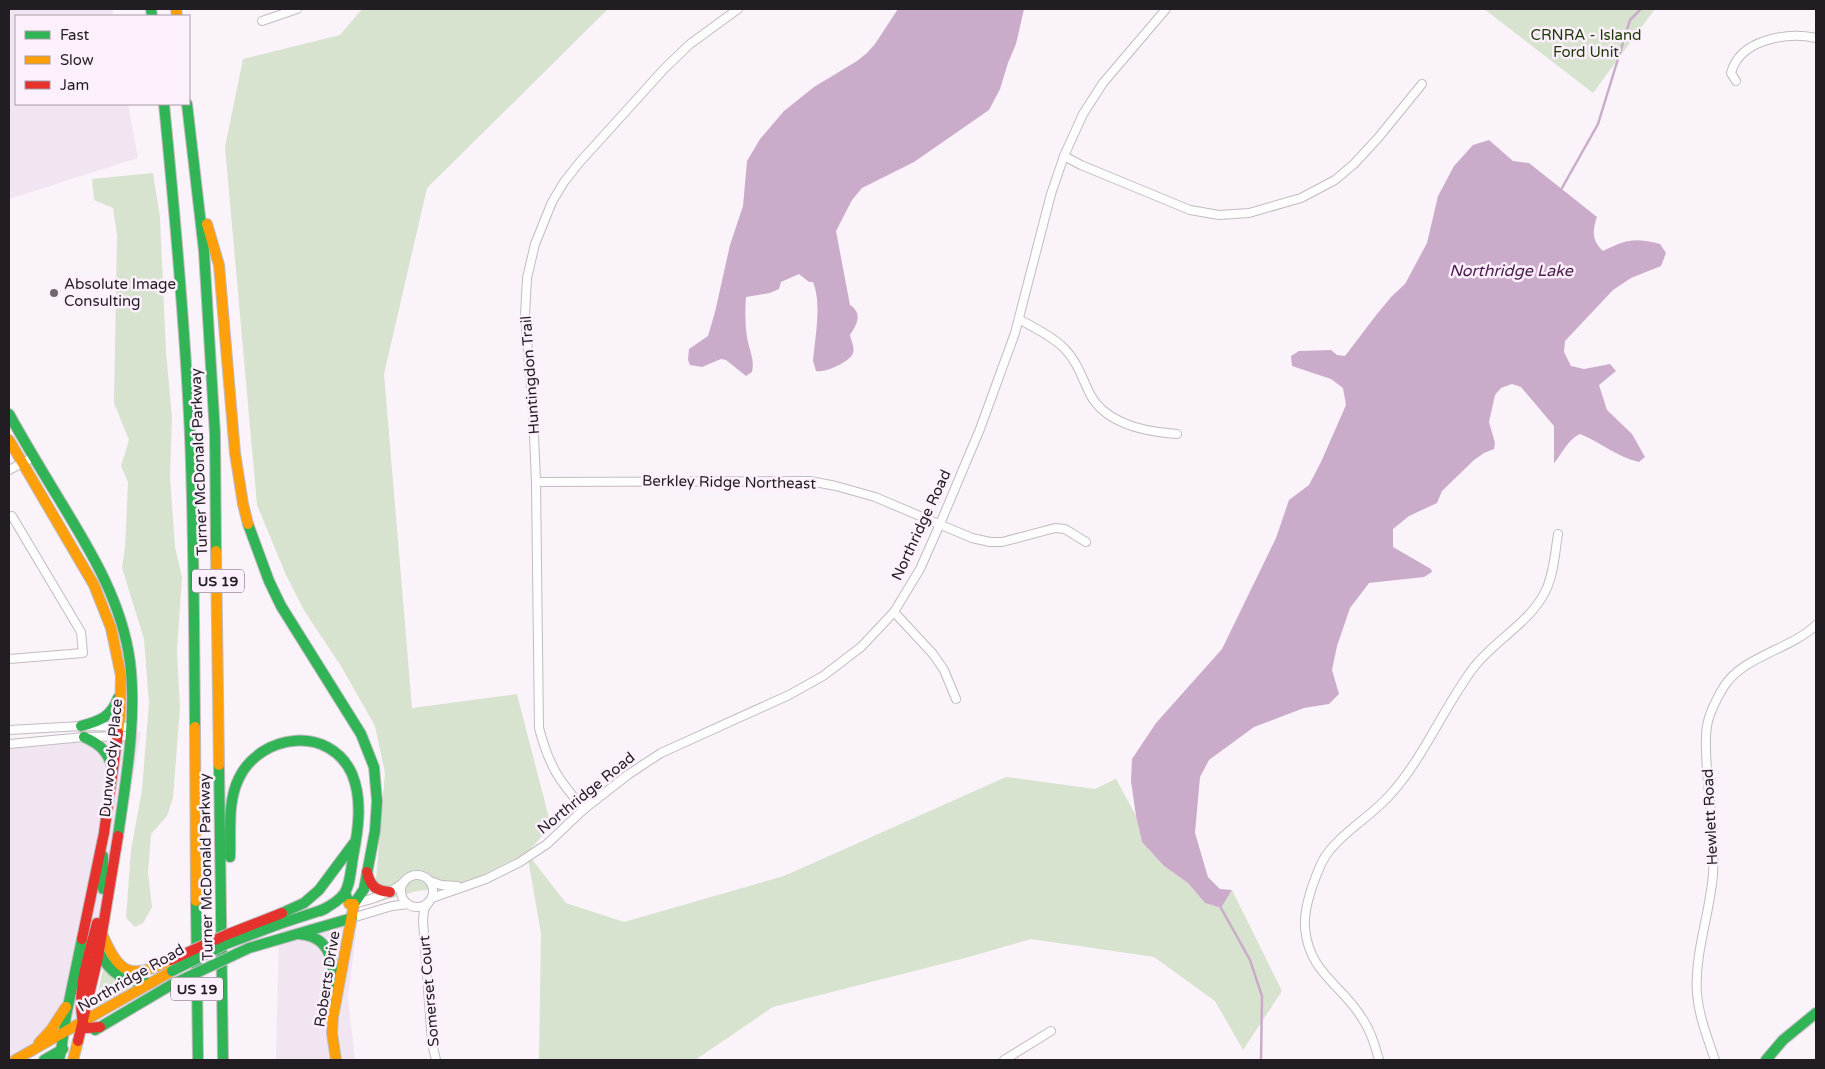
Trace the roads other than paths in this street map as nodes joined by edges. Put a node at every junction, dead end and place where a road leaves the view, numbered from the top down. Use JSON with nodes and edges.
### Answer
{"nodes":[{"id":1,"x":297,"y":9,"type":"edge"},
{"id":2,"x":738,"y":9,"type":"edge"},
{"id":3,"x":1166,"y":9,"type":"edge"},
{"id":4,"x":262,"y":21,"type":"dead end"},
{"id":5,"x":1816,"y":38,"type":"edge"},
{"id":6,"x":1736,"y":81,"type":"dead end"},
{"id":7,"x":1422,"y":84,"type":"dead end"},
{"id":8,"x":164,"y":105,"type":"edge"},
{"id":9,"x":187,"y":105,"type":"edge"},
{"id":10,"x":1064,"y":156,"type":"junction"},
{"id":11,"x":198,"y":192,"type":"junction"},
{"id":12,"x":1018,"y":320,"type":"junction"},
{"id":13,"x":9,"y":414,"type":"edge"},
{"id":14,"x":1177,"y":434,"type":"dead end"},
{"id":15,"x":9,"y":440,"type":"edge"},
{"id":16,"x":34,"y":457,"type":"junction"},
{"id":17,"x":22,"y":463,"type":"junction"},
{"id":18,"x":9,"y":470,"type":"edge"},
{"id":19,"x":536,"y":482,"type":"junction"},
{"id":20,"x":9,"y":517,"type":"edge"},
{"id":21,"x":940,"y":524,"type":"junction"},
{"id":22,"x":1558,"y":534,"type":"dead end"},
{"id":23,"x":1086,"y":542,"type":"dead end"},
{"id":24,"x":894,"y":612,"type":"junction"},
{"id":25,"x":1816,"y":625,"type":"edge"},
{"id":26,"x":9,"y":659,"type":"edge"},
{"id":27,"x":121,"y":685,"type":"junction"},
{"id":28,"x":956,"y":699,"type":"dead end"},
{"id":29,"x":81,"y":726,"type":"junction"},
{"id":30,"x":9,"y":730,"type":"edge"},
{"id":31,"x":119,"y":731,"type":"junction"},
{"id":32,"x":131,"y":731,"type":"junction"},
{"id":33,"x":84,"y":737,"type":"junction"},
{"id":34,"x":9,"y":744,"type":"edge"},
{"id":35,"x":113,"y":771,"type":"junction"},
{"id":36,"x":584,"y":809,"type":"junction"},
{"id":37,"x":357,"y":839,"type":"junction"},
{"id":38,"x":101,"y":846,"type":"junction"},
{"id":39,"x":367,"y":872,"type":"junction"},
{"id":40,"x":406,"y":880,"type":"junction"},
{"id":41,"x":429,"y":881,"type":"junction"},
{"id":42,"x":462,"y":886,"type":"junction"},
{"id":43,"x":390,"y":892,"type":"junction"},
{"id":44,"x":346,"y":895,"type":"junction"},
{"id":45,"x":431,"y":900,"type":"junction"},
{"id":46,"x":354,"y":904,"type":"junction"},
{"id":47,"x":410,"y":905,"type":"junction"},
{"id":48,"x":320,"y":911,"type":"junction"},
{"id":49,"x":282,"y":918,"type":"junction"},
{"id":50,"x":352,"y":918,"type":"junction"},
{"id":51,"x":197,"y":919,"type":"junction"},
{"id":52,"x":423,"y":921,"type":"junction"},
{"id":53,"x":102,"y":934,"type":"junction"},
{"id":54,"x":282,"y":938,"type":"junction"},
{"id":55,"x":99,"y":952,"type":"junction"},
{"id":56,"x":171,"y":966,"type":"junction"},
{"id":57,"x":149,"y":984,"type":"junction"},
{"id":58,"x":337,"y":994,"type":"junction"},
{"id":59,"x":69,"y":1002,"type":"junction"},
{"id":60,"x":1816,"y":1013,"type":"edge"},
{"id":61,"x":83,"y":1023,"type":"junction"},
{"id":62,"x":100,"y":1027,"type":"junction"},
{"id":63,"x":1052,"y":1031,"type":"dead end"},
{"id":64,"x":64,"y":1034,"type":"junction"},
{"id":65,"x":78,"y":1041,"type":"junction"},
{"id":66,"x":31,"y":1052,"type":"junction"},
{"id":67,"x":60,"y":1056,"type":"edge"},
{"id":68,"x":15,"y":1060,"type":"edge"},
{"id":69,"x":44,"y":1060,"type":"edge"},
{"id":70,"x":73,"y":1060,"type":"edge"},
{"id":71,"x":190,"y":1060,"type":"edge"},
{"id":72,"x":198,"y":1060,"type":"edge"},
{"id":73,"x":224,"y":1060,"type":"edge"},
{"id":74,"x":336,"y":1060,"type":"edge"},
{"id":75,"x":436,"y":1060,"type":"edge"},
{"id":76,"x":1004,"y":1060,"type":"edge"},
{"id":77,"x":1379,"y":1060,"type":"edge"},
{"id":78,"x":1715,"y":1060,"type":"edge"},
{"id":79,"x":1766,"y":1060,"type":"edge"}],
"edges":[{"from":1,"to":4,"type":"street"},
{"from":2,"to":19,"type":"street","name":"Huntingdon Trail"},
{"from":3,"to":10,"type":"street","name":"Northridge Road"},
{"from":5,"to":6,"type":"street"},
{"from":7,"to":10,"type":"street"},
{"from":8,"to":51,"type":"main road","name":"Turner McDonald Parkway","number":"US 19"},
{"from":9,"to":11,"type":"main road","name":"Turner McDonald Parkway","number":"US 19"},
{"from":10,"to":12,"type":"street","name":"Northridge Road"},
{"from":11,"to":39,"type":"main road","name":"Roberts Drive"},
{"from":11,"to":73,"type":"main road","name":"Turner McDonald Parkway","number":"US 19"},
{"from":12,"to":14,"type":"street"},
{"from":12,"to":21,"type":"street","name":"Northridge Road"},
{"from":13,"to":16,"type":"main road","name":"Dunwoody Place"},
{"from":15,"to":17,"type":"main road","name":"Dunwoody Place"},
{"from":16,"to":17,"type":"street"},
{"from":16,"to":32,"type":"main road","name":"Dunwoody Place"},
{"from":17,"to":18,"type":"street"},
{"from":17,"to":27,"type":"main road","name":"Dunwoody Place"},
{"from":19,"to":21,"type":"street","name":"Berkley Ridge Northeast"},
{"from":19,"to":36,"type":"street","name":"Huntingdon Trail"},
{"from":20,"to":26,"type":"street"},
{"from":21,"to":23,"type":"street","name":"Berkley Ridge Northeast"},
{"from":21,"to":24,"type":"street","name":"Northridge Road"},
{"from":22,"to":77,"type":"street"},
{"from":24,"to":28,"type":"street"},
{"from":24,"to":36,"type":"street","name":"Northridge Road"},
{"from":25,"to":78,"type":"street","name":"Hewlett Road"},
{"from":27,"to":29,"type":"main road"},
{"from":27,"to":31,"type":"main road","name":"Dunwoody Place"},
{"from":29,"to":30,"type":"street"},
{"from":29,"to":31,"type":"street"},
{"from":31,"to":32,"type":"street"},
{"from":31,"to":33,"type":"street"},
{"from":31,"to":35,"type":"main road","name":"Dunwoody Place"},
{"from":32,"to":53,"type":"main road","name":"Dunwoody Place"},
{"from":33,"to":34,"type":"street"},
{"from":33,"to":35,"type":"main road"},
{"from":35,"to":38,"type":"main road","name":"Dunwoody Place"},
{"from":36,"to":42,"type":"street","name":"Northridge Road"},
{"from":37,"to":44,"type":"main road"},
{"from":37,"to":49,"type":"main road"},
{"from":37,"to":73,"type":"main road"},
{"from":38,"to":59,"type":"main road","name":"Dunwoody Place"},
{"from":38,"to":61,"type":"main road"},
{"from":39,"to":43,"type":"main road"},
{"from":39,"to":46,"type":"main road","name":"Roberts Drive"},
{"from":40,"to":41,"type":"street","name":"Northridge Road"},
{"from":40,"to":43,"type":"street"},
{"from":40,"to":47,"type":"street"},
{"from":41,"to":42,"type":"street","name":"Northridge Road"},
{"from":41,"to":45,"type":"street"},
{"from":42,"to":45,"type":"street","name":"Northridge Road"},
{"from":43,"to":46,"type":"street"},
{"from":44,"to":46,"type":"main road"},
{"from":44,"to":48,"type":"main road"},
{"from":45,"to":47,"type":"street","name":"Northridge Road"},
{"from":45,"to":52,"type":"street","name":"Somerset Court"},
{"from":46,"to":48,"type":"main road"},
{"from":46,"to":50,"type":"main road","name":"Roberts Drive"},
{"from":47,"to":50,"type":"street","name":"Northridge Road"},
{"from":47,"to":52,"type":"street","name":"Somerset Court"},
{"from":48,"to":49,"type":"main road"},
{"from":49,"to":56,"type":"main road","bridge":true},
{"from":50,"to":54,"type":"main road","name":"Northridge Road"},
{"from":50,"to":58,"type":"main road","name":"Roberts Drive"},
{"from":51,"to":71,"type":"main road"},
{"from":51,"to":72,"type":"main road","name":"Turner McDonald Parkway","number":"US 19"},
{"from":52,"to":75,"type":"street","name":"Somerset Court"},
{"from":53,"to":55,"type":"main road","name":"Dunwoody Place"},
{"from":53,"to":56,"type":"main road"},
{"from":54,"to":58,"type":"main road"},
{"from":54,"to":62,"type":"main road","name":"Northridge Road","bridge":true},
{"from":55,"to":57,"type":"main road"},
{"from":55,"to":61,"type":"main road","name":"Dunwoody Place"},
{"from":56,"to":57,"type":"main road","name":"Northridge Road"},
{"from":57,"to":61,"type":"main road","name":"Northridge Road"},
{"from":58,"to":74,"type":"main road","name":"Roberts Drive"},
{"from":59,"to":64,"type":"main road","name":"Dunwoody Place"},
{"from":59,"to":66,"type":"main road"},
{"from":60,"to":79,"type":"main road"},
{"from":61,"to":62,"type":"main road"},
{"from":61,"to":64,"type":"main road","name":"Northridge Road"},
{"from":61,"to":65,"type":"main road","name":"Dunwoody Place"},
{"from":62,"to":65,"type":"main road","name":"Northridge Road"},
{"from":63,"to":76,"type":"street"},
{"from":64,"to":66,"type":"main road","name":"Northridge Road"},
{"from":64,"to":67,"type":"main road","name":"Dunwoody Place"},
{"from":65,"to":67,"type":"main road","name":"Northridge Road"},
{"from":65,"to":70,"type":"main road","name":"Dunwoody Place"},
{"from":66,"to":68,"type":"main road","name":"Northridge Road"},
{"from":67,"to":69,"type":"main road","name":"Northridge Road"}]}
